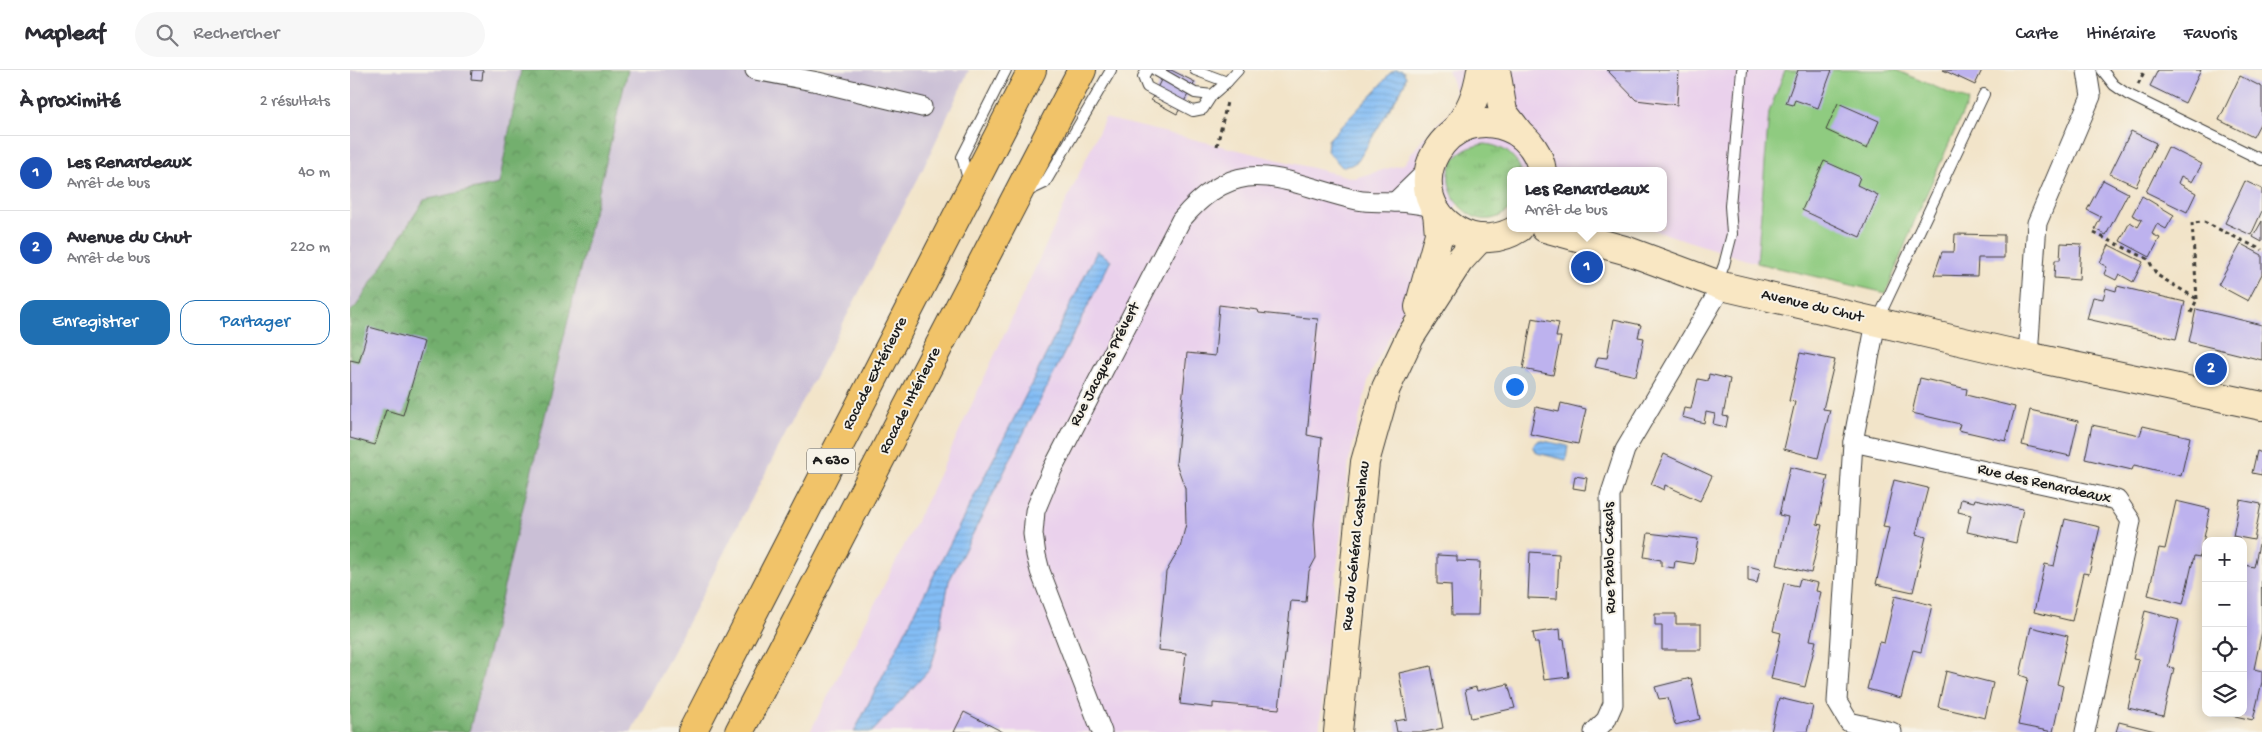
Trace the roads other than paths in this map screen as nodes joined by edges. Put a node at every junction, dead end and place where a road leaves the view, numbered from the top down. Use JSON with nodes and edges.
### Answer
{"nodes":[{"id":1,"x":755,"y":70,"type":"edge"},
{"id":2,"x":1006,"y":70,"type":"edge"},
{"id":3,"x":1032,"y":70,"type":"edge"},
{"id":4,"x":1082,"y":70,"type":"edge"},
{"id":5,"x":1111,"y":70,"type":"edge"},
{"id":6,"x":1147,"y":70,"type":"edge"},
{"id":7,"x":1155,"y":70,"type":"edge"},
{"id":8,"x":1195,"y":70,"type":"edge"},
{"id":9,"x":1238,"y":70,"type":"edge"},
{"id":10,"x":1481,"y":70,"type":"edge"},
{"id":11,"x":1496,"y":70,"type":"edge"},
{"id":12,"x":1742,"y":70,"type":"edge"},
{"id":13,"x":2090,"y":70,"type":"edge"},
{"id":14,"x":1227,"y":82,"type":"junction"},
{"id":15,"x":1984,"y":94,"type":"dead end"},
{"id":16,"x":1212,"y":95,"type":"junction"},
{"id":17,"x":922,"y":106,"type":"dead end"},
{"id":18,"x":1454,"y":132,"type":"junction"},
{"id":19,"x":1520,"y":134,"type":"junction"},
{"id":20,"x":2262,"y":160,"type":"edge"},
{"id":21,"x":1542,"y":167,"type":"edge"},
{"id":22,"x":1428,"y":170,"type":"junction"},
{"id":23,"x":970,"y":189,"type":"junction"},
{"id":24,"x":1017,"y":198,"type":"junction"},
{"id":25,"x":1395,"y":202,"type":"junction"},
{"id":26,"x":1435,"y":209,"type":"junction"},
{"id":27,"x":1510,"y":232,"type":"edge"},
{"id":28,"x":1559,"y":232,"type":"edge"},
{"id":29,"x":1601,"y":232,"type":"edge"},
{"id":30,"x":1480,"y":238,"type":"junction"},
{"id":31,"x":1628,"y":251,"type":"junction"},
{"id":32,"x":1719,"y":285,"type":"junction"},
{"id":33,"x":1876,"y":322,"type":"junction"},
{"id":34,"x":1410,"y":337,"type":"junction"},
{"id":35,"x":2028,"y":356,"type":"junction"},
{"id":36,"x":2262,"y":406,"type":"edge"},
{"id":37,"x":1853,"y":442,"type":"junction"},
{"id":38,"x":692,"y":732,"type":"edge"},
{"id":39,"x":739,"y":732,"type":"edge"},
{"id":40,"x":1102,"y":732,"type":"edge"},
{"id":41,"x":1338,"y":732,"type":"edge"},
{"id":42,"x":1594,"y":732,"type":"edge"},
{"id":43,"x":1892,"y":732,"type":"edge"},
{"id":44,"x":2085,"y":732,"type":"edge"}],
"edges":[{"from":1,"to":17,"type":"street"},
{"from":2,"to":23,"type":"lane"},
{"from":3,"to":23,"type":"highway","name":"Rocade Extérieure","number":"A 630"},
{"from":4,"to":24,"type":"highway","name":"Rocade Intérieure","number":"A 630"},
{"from":5,"to":24,"type":"lane"},
{"from":6,"to":16,"type":"lane"},
{"from":7,"to":16,"type":"lane"},
{"from":8,"to":14,"type":"lane"},
{"from":9,"to":14,"type":"lane"},
{"from":10,"to":18,"type":"street"},
{"from":11,"to":19,"type":"street"},
{"from":12,"to":32,"type":"lane"},
{"from":13,"to":20,"type":"lane"},
{"from":13,"to":35,"type":"street"},
{"from":14,"to":16,"type":"lane"},
{"from":15,"to":33,"type":"lane"},
{"from":18,"to":19,"type":"street"},
{"from":18,"to":22,"type":"street"},
{"from":19,"to":21,"type":"street"},
{"from":22,"to":25,"type":"street"},
{"from":22,"to":26,"type":"street","name":"Rue du Général Castelnau"},
{"from":23,"to":38,"type":"highway","name":"Rocade Extérieure","number":"A 630"},
{"from":24,"to":39,"type":"highway","name":"Rocade Intérieure","number":"A 630"},
{"from":25,"to":26,"type":"street","name":"Rue Jacques Prévert"},
{"from":25,"to":40,"type":"street","name":"Rue Jacques Prévert"},
{"from":26,"to":30,"type":"street"},
{"from":26,"to":34,"type":"street","name":"Rue du Général Castelnau"},
{"from":27,"to":30,"type":"street"},
{"from":28,"to":31,"type":"street","name":"Avenue du Chut"},
{"from":29,"to":31,"type":"street","name":"Avenue du Chut"},
{"from":30,"to":34,"type":"street","name":"Rue du Général Castelnau"},
{"from":31,"to":32,"type":"street","name":"Avenue du Chut"},
{"from":32,"to":33,"type":"street","name":"Avenue du Chut"},
{"from":32,"to":42,"type":"street","name":"Rue Pablo Casals"},
{"from":33,"to":35,"type":"street","name":"Avenue du Chut"},
{"from":33,"to":37,"type":"street"},
{"from":34,"to":41,"type":"street","name":"Rue du Général Castelnau"},
{"from":35,"to":36,"type":"street","name":"Avenue du Chut"},
{"from":37,"to":43,"type":"street"},
{"from":37,"to":44,"type":"street","name":"Rue des Renardeaux"}]}
